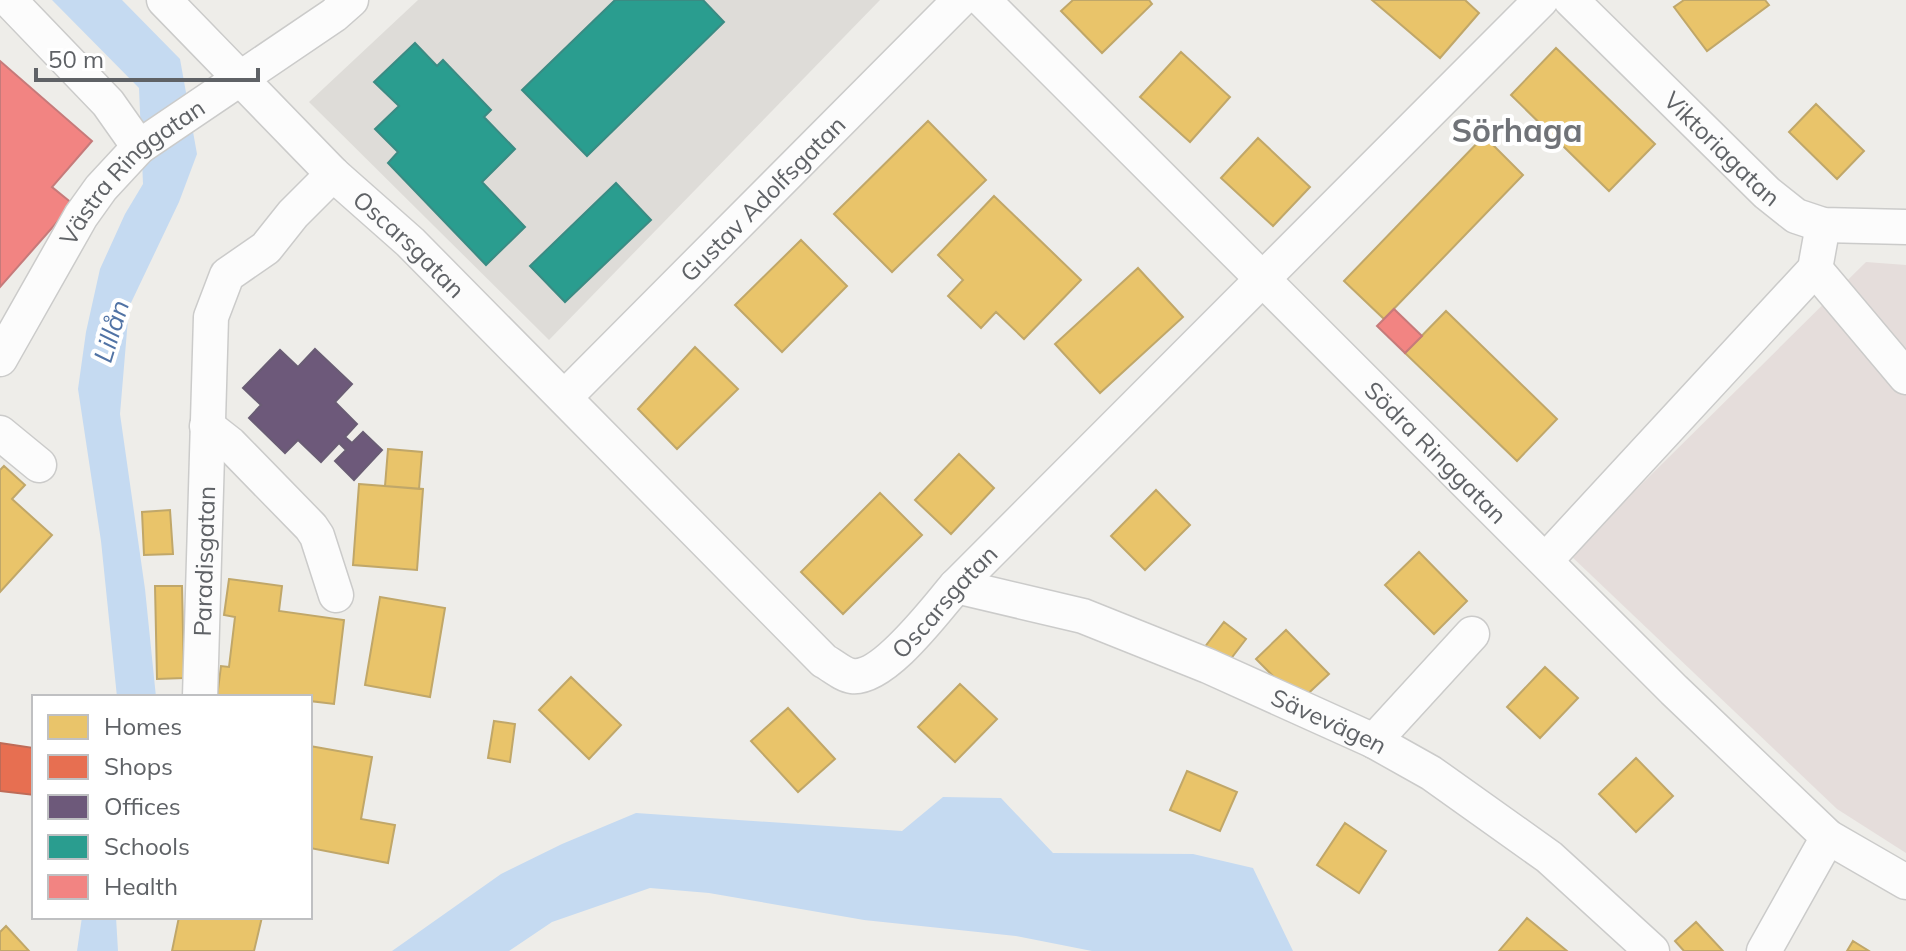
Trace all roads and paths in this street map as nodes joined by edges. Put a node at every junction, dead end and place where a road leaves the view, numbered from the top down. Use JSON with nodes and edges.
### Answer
{"nodes":[{"id":1,"x":9,"y":0,"type":"edge"},
{"id":2,"x":164,"y":0,"type":"edge"},
{"id":3,"x":351,"y":0,"type":"edge"},
{"id":4,"x":960,"y":0,"type":"edge"},
{"id":5,"x":983,"y":0,"type":"edge"},
{"id":6,"x":1541,"y":0,"type":"edge"},
{"id":7,"x":1571,"y":0,"type":"edge"},
{"id":8,"x":239,"y":80,"type":"junction"},
{"id":9,"x":139,"y":147,"type":"junction"},
{"id":10,"x":333,"y":174,"type":"junction"},
{"id":11,"x":1823,"y":225,"type":"junction"},
{"id":12,"x":1906,"y":227,"type":"edge"},
{"id":13,"x":1815,"y":269,"type":"junction"},
{"id":14,"x":1263,"y":279,"type":"junction"},
{"id":15,"x":0,"y":359,"type":"edge"},
{"id":16,"x":1906,"y":377,"type":"edge"},
{"id":17,"x":565,"y":397,"type":"junction"},
{"id":18,"x":207,"y":426,"type":"junction"},
{"id":19,"x":0,"y":433,"type":"edge"},
{"id":20,"x":39,"y":465,"type":"dead end"},
{"id":21,"x":1546,"y":560,"type":"junction"},
{"id":22,"x":956,"y":586,"type":"junction"},
{"id":23,"x":336,"y":595,"type":"dead end"},
{"id":24,"x":1472,"y":634,"type":"dead end"},
{"id":25,"x":200,"y":695,"type":"edge"},
{"id":26,"x":1374,"y":741,"type":"junction"},
{"id":27,"x":1828,"y":837,"type":"junction"},
{"id":28,"x":1906,"y":882,"type":"edge"},
{"id":29,"x":1652,"y":951,"type":"edge"},
{"id":30,"x":1764,"y":951,"type":"edge"}],
"edges":[{"from":1,"to":9,"type":"street"},
{"from":2,"to":8,"type":"street"},
{"from":3,"to":8,"type":"street","name":"Västra Ringgatan"},
{"from":4,"to":17,"type":"street","name":"Gustav Adolfsgatan"},
{"from":5,"to":14,"type":"street","name":"Södra Ringgatan"},
{"from":6,"to":14,"type":"street","name":"Oscarsgatan"},
{"from":7,"to":11,"type":"street","name":"Viktoriagatan"},
{"from":8,"to":9,"type":"street","name":"Västra Ringgatan"},
{"from":8,"to":10,"type":"street"},
{"from":9,"to":15,"type":"street","name":"Västra Ringgatan"},
{"from":10,"to":17,"type":"street","name":"Oscarsgatan"},
{"from":10,"to":18,"type":"street","name":"Paradisgatan"},
{"from":11,"to":12,"type":"street","name":"Viktoriagatan"},
{"from":11,"to":13,"type":"street"},
{"from":13,"to":16,"type":"street"},
{"from":13,"to":21,"type":"street"},
{"from":14,"to":21,"type":"street","name":"Södra Ringgatan"},
{"from":14,"to":22,"type":"street","name":"Oscarsgatan"},
{"from":17,"to":22,"type":"street","name":"Oscarsgatan"},
{"from":18,"to":23,"type":"street"},
{"from":18,"to":25,"type":"street","name":"Paradisgatan"},
{"from":19,"to":20,"type":"street"},
{"from":21,"to":27,"type":"street","name":"Södra Ringgatan"},
{"from":22,"to":26,"type":"street","name":"Sävevägen"},
{"from":24,"to":26,"type":"street"},
{"from":26,"to":29,"type":"street","name":"Sävevägen"},
{"from":27,"to":28,"type":"street","name":"Södra Ringgatan"},
{"from":27,"to":30,"type":"street"}]}
